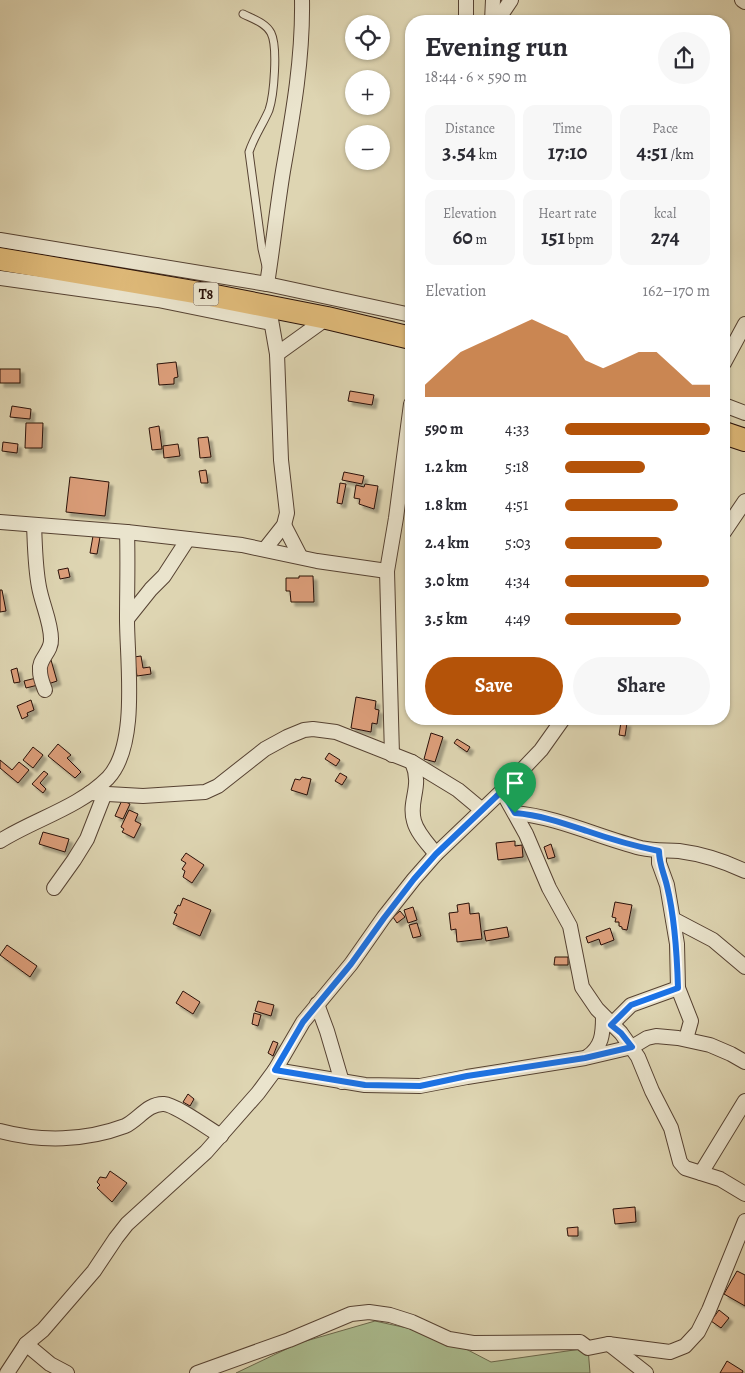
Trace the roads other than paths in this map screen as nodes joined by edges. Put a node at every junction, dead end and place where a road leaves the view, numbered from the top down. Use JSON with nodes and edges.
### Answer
{"nodes":[{"id":1,"x":302,"y":0,"type":"edge"},
{"id":2,"x":466,"y":0,"type":"edge"},
{"id":3,"x":493,"y":0,"type":"edge"},
{"id":4,"x":510,"y":0,"type":"edge"},
{"id":5,"x":742,"y":0,"type":"edge"},
{"id":6,"x":745,"y":2,"type":"edge"},
{"id":7,"x":243,"y":14,"type":"dead end"},
{"id":8,"x":466,"y":15,"type":"edge"},
{"id":9,"x":492,"y":15,"type":"edge"},
{"id":10,"x":501,"y":15,"type":"edge"},
{"id":11,"x":0,"y":240,"type":"edge"},
{"id":12,"x":0,"y":259,"type":"edge"},
{"id":13,"x":0,"y":278,"type":"edge"},
{"id":14,"x":269,"y":297,"type":"junction"},
{"id":15,"x":405,"y":314,"type":"edge"},
{"id":16,"x":328,"y":318,"type":"junction"},
{"id":17,"x":745,"y":324,"type":"edge"},
{"id":18,"x":405,"y":337,"type":"edge"},
{"id":19,"x":730,"y":352,"type":"edge"},
{"id":20,"x":277,"y":354,"type":"junction"},
{"id":21,"x":730,"y":407,"type":"edge"},
{"id":22,"x":745,"y":413,"type":"edge"},
{"id":23,"x":730,"y":435,"type":"edge"},
{"id":24,"x":745,"y":440,"type":"edge"},
{"id":25,"x":745,"y":501,"type":"edge"},
{"id":26,"x":405,"y":508,"type":"edge"},
{"id":27,"x":0,"y":522,"type":"edge"},
{"id":28,"x":730,"y":523,"type":"edge"},
{"id":29,"x":284,"y":524,"type":"junction"},
{"id":30,"x":34,"y":525,"type":"junction"},
{"id":31,"x":127,"y":532,"type":"junction"},
{"id":32,"x":188,"y":539,"type":"junction"},
{"id":33,"x":265,"y":549,"type":"junction"},
{"id":34,"x":300,"y":556,"type":"junction"},
{"id":35,"x":387,"y":571,"type":"junction"},
{"id":36,"x":127,"y":620,"type":"junction"},
{"id":37,"x":45,"y":690,"type":"dead end"},
{"id":38,"x":559,"y":725,"type":"edge"},
{"id":39,"x":392,"y":755,"type":"junction"},
{"id":40,"x":412,"y":762,"type":"junction"},
{"id":41,"x":502,"y":791,"type":"junction"},
{"id":42,"x":90,"y":793,"type":"junction"},
{"id":43,"x":105,"y":793,"type":"junction"},
{"id":44,"x":482,"y":810,"type":"junction"},
{"id":45,"x":515,"y":813,"type":"junction"},
{"id":46,"x":0,"y":841,"type":"edge"},
{"id":47,"x":659,"y":851,"type":"junction"},
{"id":48,"x":436,"y":854,"type":"junction"},
{"id":49,"x":745,"y":871,"type":"edge"},
{"id":50,"x":54,"y":888,"type":"dead end"},
{"id":51,"x":673,"y":919,"type":"junction"},
{"id":52,"x":745,"y":967,"type":"edge"},
{"id":53,"x":678,"y":988,"type":"junction"},
{"id":54,"x":317,"y":1004,"type":"junction"},
{"id":55,"x":607,"y":1021,"type":"junction"},
{"id":56,"x":686,"y":1039,"type":"junction"},
{"id":57,"x":632,"y":1047,"type":"junction"},
{"id":58,"x":585,"y":1058,"type":"junction"},
{"id":59,"x":745,"y":1062,"type":"edge"},
{"id":60,"x":275,"y":1070,"type":"junction"},
{"id":61,"x":342,"y":1082,"type":"junction"},
{"id":62,"x":745,"y":1101,"type":"edge"},
{"id":63,"x":0,"y":1131,"type":"edge"},
{"id":64,"x":221,"y":1136,"type":"junction"},
{"id":65,"x":700,"y":1173,"type":"junction"},
{"id":66,"x":745,"y":1194,"type":"edge"},
{"id":67,"x":745,"y":1221,"type":"edge"},
{"id":68,"x":26,"y":1344,"type":"junction"},
{"id":69,"x":608,"y":1344,"type":"junction"},
{"id":70,"x":7,"y":1373,"type":"edge"},
{"id":71,"x":67,"y":1373,"type":"edge"},
{"id":72,"x":197,"y":1373,"type":"edge"},
{"id":73,"x":646,"y":1373,"type":"edge"}],
"edges":[{"from":1,"to":14,"type":"street"},
{"from":2,"to":8,"type":"street"},
{"from":3,"to":9,"type":"street"},
{"from":4,"to":10,"type":"street"},
{"from":5,"to":6,"type":"street"},
{"from":7,"to":14,"type":"lane"},
{"from":11,"to":14,"type":"street"},
{"from":12,"to":14,"type":"main road","number":"T8"},
{"from":13,"to":14,"type":"street"},
{"from":14,"to":15,"type":"street"},
{"from":14,"to":16,"type":"main road","number":"T8"},
{"from":14,"to":20,"type":"street"},
{"from":16,"to":18,"type":"main road","number":"T8"},
{"from":16,"to":20,"type":"street"},
{"from":17,"to":19,"type":"street"},
{"from":20,"to":29,"type":"street"},
{"from":21,"to":22,"type":"street"},
{"from":23,"to":24,"type":"main road"},
{"from":25,"to":28,"type":"street"},
{"from":26,"to":35,"type":"street"},
{"from":27,"to":30,"type":"street"},
{"from":29,"to":33,"type":"street"},
{"from":29,"to":34,"type":"street"},
{"from":30,"to":31,"type":"street"},
{"from":30,"to":37,"type":"street"},
{"from":31,"to":32,"type":"street"},
{"from":31,"to":36,"type":"street"},
{"from":32,"to":33,"type":"street"},
{"from":32,"to":36,"type":"street"},
{"from":33,"to":34,"type":"street"},
{"from":34,"to":35,"type":"street"},
{"from":35,"to":39,"type":"street"},
{"from":36,"to":42,"type":"street"},
{"from":38,"to":41,"type":"street"},
{"from":39,"to":40,"type":"street"},
{"from":39,"to":43,"type":"street"},
{"from":40,"to":44,"type":"street"},
{"from":40,"to":48,"type":"street"},
{"from":41,"to":44,"type":"street"},
{"from":41,"to":45,"type":"street"},
{"from":42,"to":43,"type":"street"},
{"from":42,"to":46,"type":"street"},
{"from":43,"to":50,"type":"street"},
{"from":44,"to":48,"type":"street"},
{"from":45,"to":47,"type":"street"},
{"from":45,"to":55,"type":"street"},
{"from":47,"to":49,"type":"street"},
{"from":47,"to":51,"type":"street"},
{"from":48,"to":54,"type":"street"},
{"from":51,"to":52,"type":"street"},
{"from":51,"to":53,"type":"street"},
{"from":53,"to":55,"type":"street"},
{"from":53,"to":56,"type":"street"},
{"from":54,"to":60,"type":"street"},
{"from":54,"to":61,"type":"street"},
{"from":55,"to":57,"type":"street"},
{"from":55,"to":58,"type":"street"},
{"from":56,"to":57,"type":"street"},
{"from":56,"to":59,"type":"street"},
{"from":57,"to":58,"type":"street"},
{"from":57,"to":65,"type":"street"},
{"from":58,"to":61,"type":"street"},
{"from":60,"to":61,"type":"street"},
{"from":60,"to":64,"type":"street"},
{"from":62,"to":65,"type":"street"},
{"from":63,"to":64,"type":"street"},
{"from":64,"to":68,"type":"street"},
{"from":65,"to":66,"type":"street"},
{"from":67,"to":69,"type":"street"},
{"from":68,"to":70,"type":"street"},
{"from":68,"to":71,"type":"street"},
{"from":69,"to":72,"type":"street"},
{"from":69,"to":73,"type":"street"}]}
